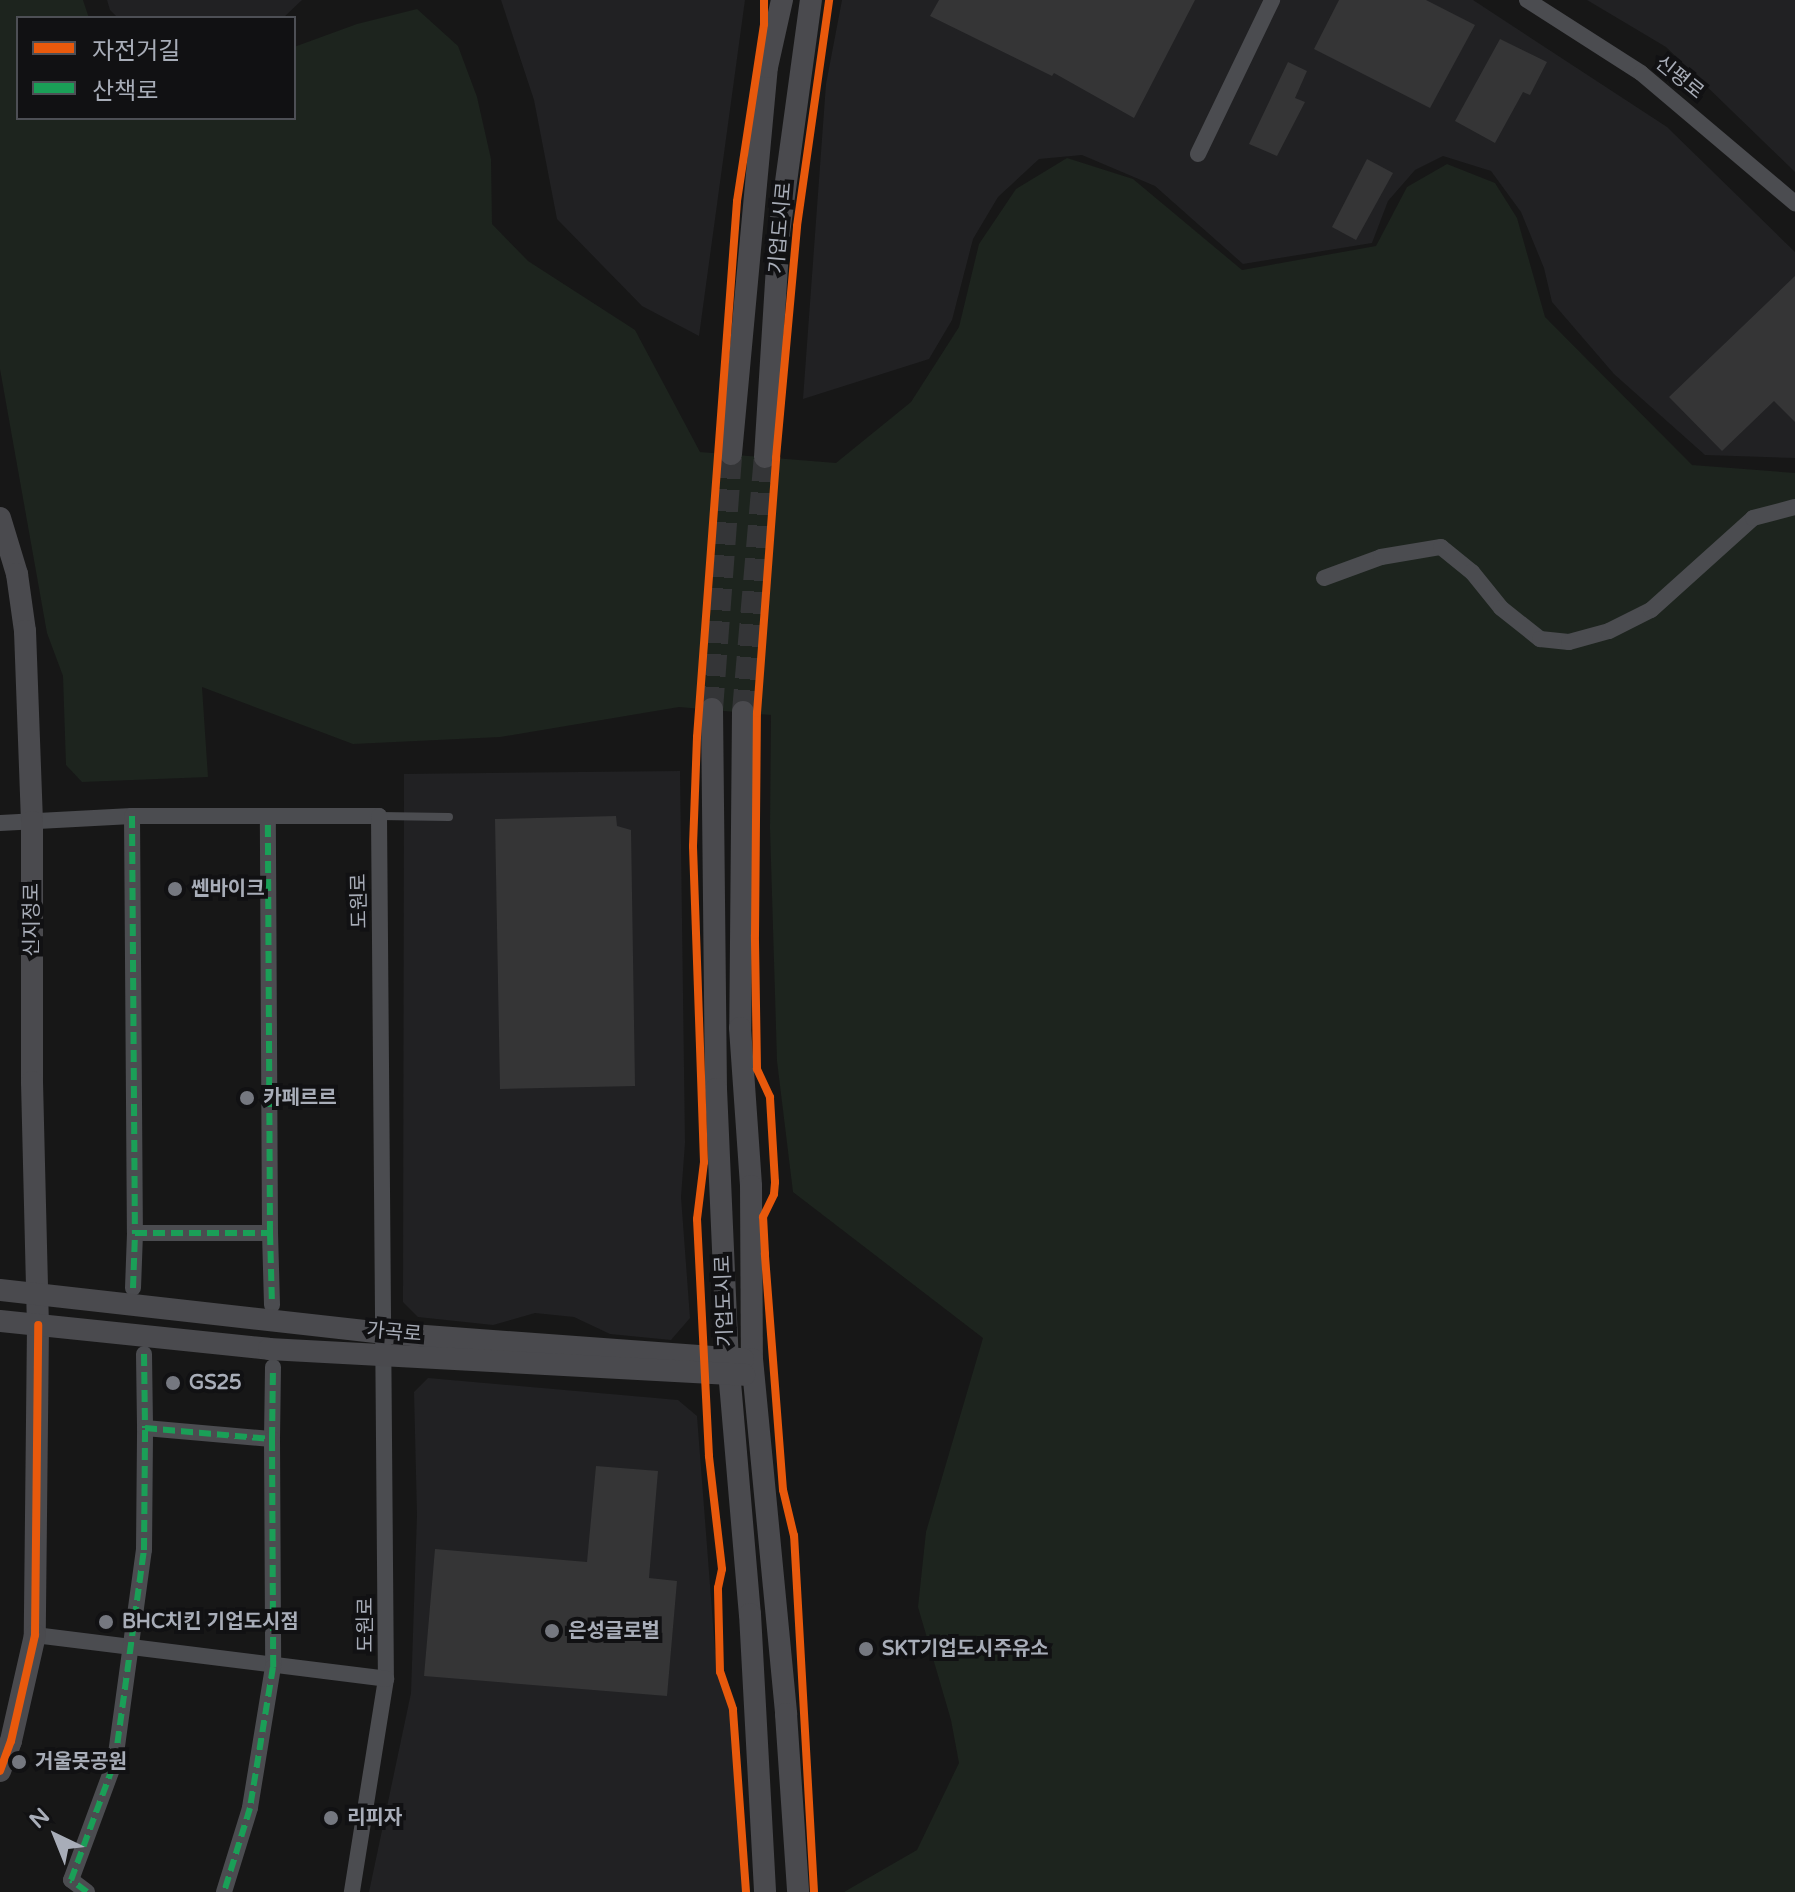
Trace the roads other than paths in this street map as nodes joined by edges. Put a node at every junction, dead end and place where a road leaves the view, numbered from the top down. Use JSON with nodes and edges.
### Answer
{"nodes":[{"id":1,"x":782,"y":0,"type":"edge"},
{"id":2,"x":811,"y":0,"type":"edge"},
{"id":3,"x":1272,"y":0,"type":"edge"},
{"id":4,"x":1527,"y":0,"type":"edge"},
{"id":5,"x":1198,"y":154,"type":"dead end"},
{"id":6,"x":1795,"y":203,"type":"edge"},
{"id":7,"x":731,"y":454,"type":"tunnel mouth"},
{"id":8,"x":765,"y":457,"type":"tunnel mouth"},
{"id":9,"x":1795,"y":507,"type":"edge"},
{"id":10,"x":0,"y":518,"type":"edge"},
{"id":11,"x":1324,"y":578,"type":"dead end"},
{"id":12,"x":712,"y":709,"type":"tunnel mouth"},
{"id":13,"x":743,"y":712,"type":"tunnel mouth"},
{"id":14,"x":132,"y":816,"type":"junction"},
{"id":15,"x":379,"y":816,"type":"junction"},
{"id":16,"x":449,"y":817,"type":"dead end"},
{"id":17,"x":268,"y":819,"type":"junction"},
{"id":18,"x":32,"y":822,"type":"junction"},
{"id":19,"x":0,"y":823,"type":"edge"},
{"id":20,"x":135,"y":1233,"type":"junction"},
{"id":21,"x":270,"y":1233,"type":"junction"},
{"id":22,"x":133,"y":1288,"type":"dead end"},
{"id":23,"x":0,"y":1290,"type":"edge"},
{"id":24,"x":37,"y":1293,"type":"junction"},
{"id":25,"x":272,"y":1305,"type":"dead end"},
{"id":26,"x":0,"y":1321,"type":"edge"},
{"id":27,"x":38,"y":1325,"type":"junction"},
{"id":28,"x":385,"y":1344,"type":"junction"},
{"id":29,"x":144,"y":1354,"type":"dead end"},
{"id":30,"x":273,"y":1367,"type":"dead end"},
{"id":31,"x":728,"y":1367,"type":"junction"},
{"id":32,"x":753,"y":1367,"type":"junction"},
{"id":33,"x":145,"y":1428,"type":"junction"},
{"id":34,"x":272,"y":1439,"type":"junction"},
{"id":35,"x":35,"y":1635,"type":"junction"},
{"id":36,"x":132,"y":1650,"type":"junction"},
{"id":37,"x":273,"y":1667,"type":"junction"},
{"id":38,"x":386,"y":1679,"type":"junction"},
{"id":39,"x":0,"y":1771,"type":"edge"},
{"id":40,"x":69,"y":1886,"type":"edge"},
{"id":41,"x":87,"y":1892,"type":"edge"},
{"id":42,"x":224,"y":1892,"type":"edge"},
{"id":43,"x":352,"y":1892,"type":"edge"},
{"id":44,"x":765,"y":1892,"type":"edge"},
{"id":45,"x":798,"y":1892,"type":"edge"}],
"edges":[{"from":1,"to":7,"type":"street","name":"기업도시로"},
{"from":2,"to":8,"type":"street","name":"기업도시로"},
{"from":3,"to":5,"type":"street"},
{"from":4,"to":6,"type":"street","name":"신평로"},
{"from":9,"to":11,"type":"street"},
{"from":10,"to":18,"type":"street","name":"신지정로"},
{"from":12,"to":31,"type":"street","name":"기업도시로"},
{"from":13,"to":32,"type":"street","name":"기업도시로"},
{"from":14,"to":17,"type":"street"},
{"from":14,"to":18,"type":"street"},
{"from":14,"to":20,"type":"street"},
{"from":15,"to":16,"type":"lane"},
{"from":15,"to":17,"type":"street"},
{"from":15,"to":28,"type":"street","name":"도원로"},
{"from":17,"to":21,"type":"street"},
{"from":18,"to":19,"type":"street"},
{"from":18,"to":24,"type":"street","name":"신지정로"},
{"from":20,"to":21,"type":"street"},
{"from":20,"to":22,"type":"street"},
{"from":21,"to":25,"type":"street"},
{"from":23,"to":24,"type":"street","name":"가곡로"},
{"from":24,"to":27,"type":"street","name":"신지정로"},
{"from":24,"to":28,"type":"street","name":"가곡로"},
{"from":26,"to":27,"type":"street","name":"가곡로"},
{"from":27,"to":28,"type":"street","name":"가곡로"},
{"from":27,"to":35,"type":"street","name":"신지정로"},
{"from":28,"to":31,"type":"street","name":"가곡로"},
{"from":28,"to":38,"type":"street","name":"도원로"},
{"from":29,"to":33,"type":"street"},
{"from":30,"to":34,"type":"street"},
{"from":31,"to":32,"type":"street","name":"가곡로"},
{"from":31,"to":44,"type":"street","name":"기업도시로"},
{"from":32,"to":45,"type":"street","name":"기업도시로"},
{"from":33,"to":34,"type":"street"},
{"from":33,"to":36,"type":"street"},
{"from":34,"to":37,"type":"street"},
{"from":35,"to":36,"type":"street"},
{"from":35,"to":39,"type":"street","name":"신지정로"},
{"from":36,"to":37,"type":"street"},
{"from":36,"to":40,"type":"street"},
{"from":37,"to":38,"type":"street"},
{"from":37,"to":42,"type":"street"},
{"from":38,"to":43,"type":"street","name":"도원로"},
{"from":40,"to":41,"type":"street"}]}
